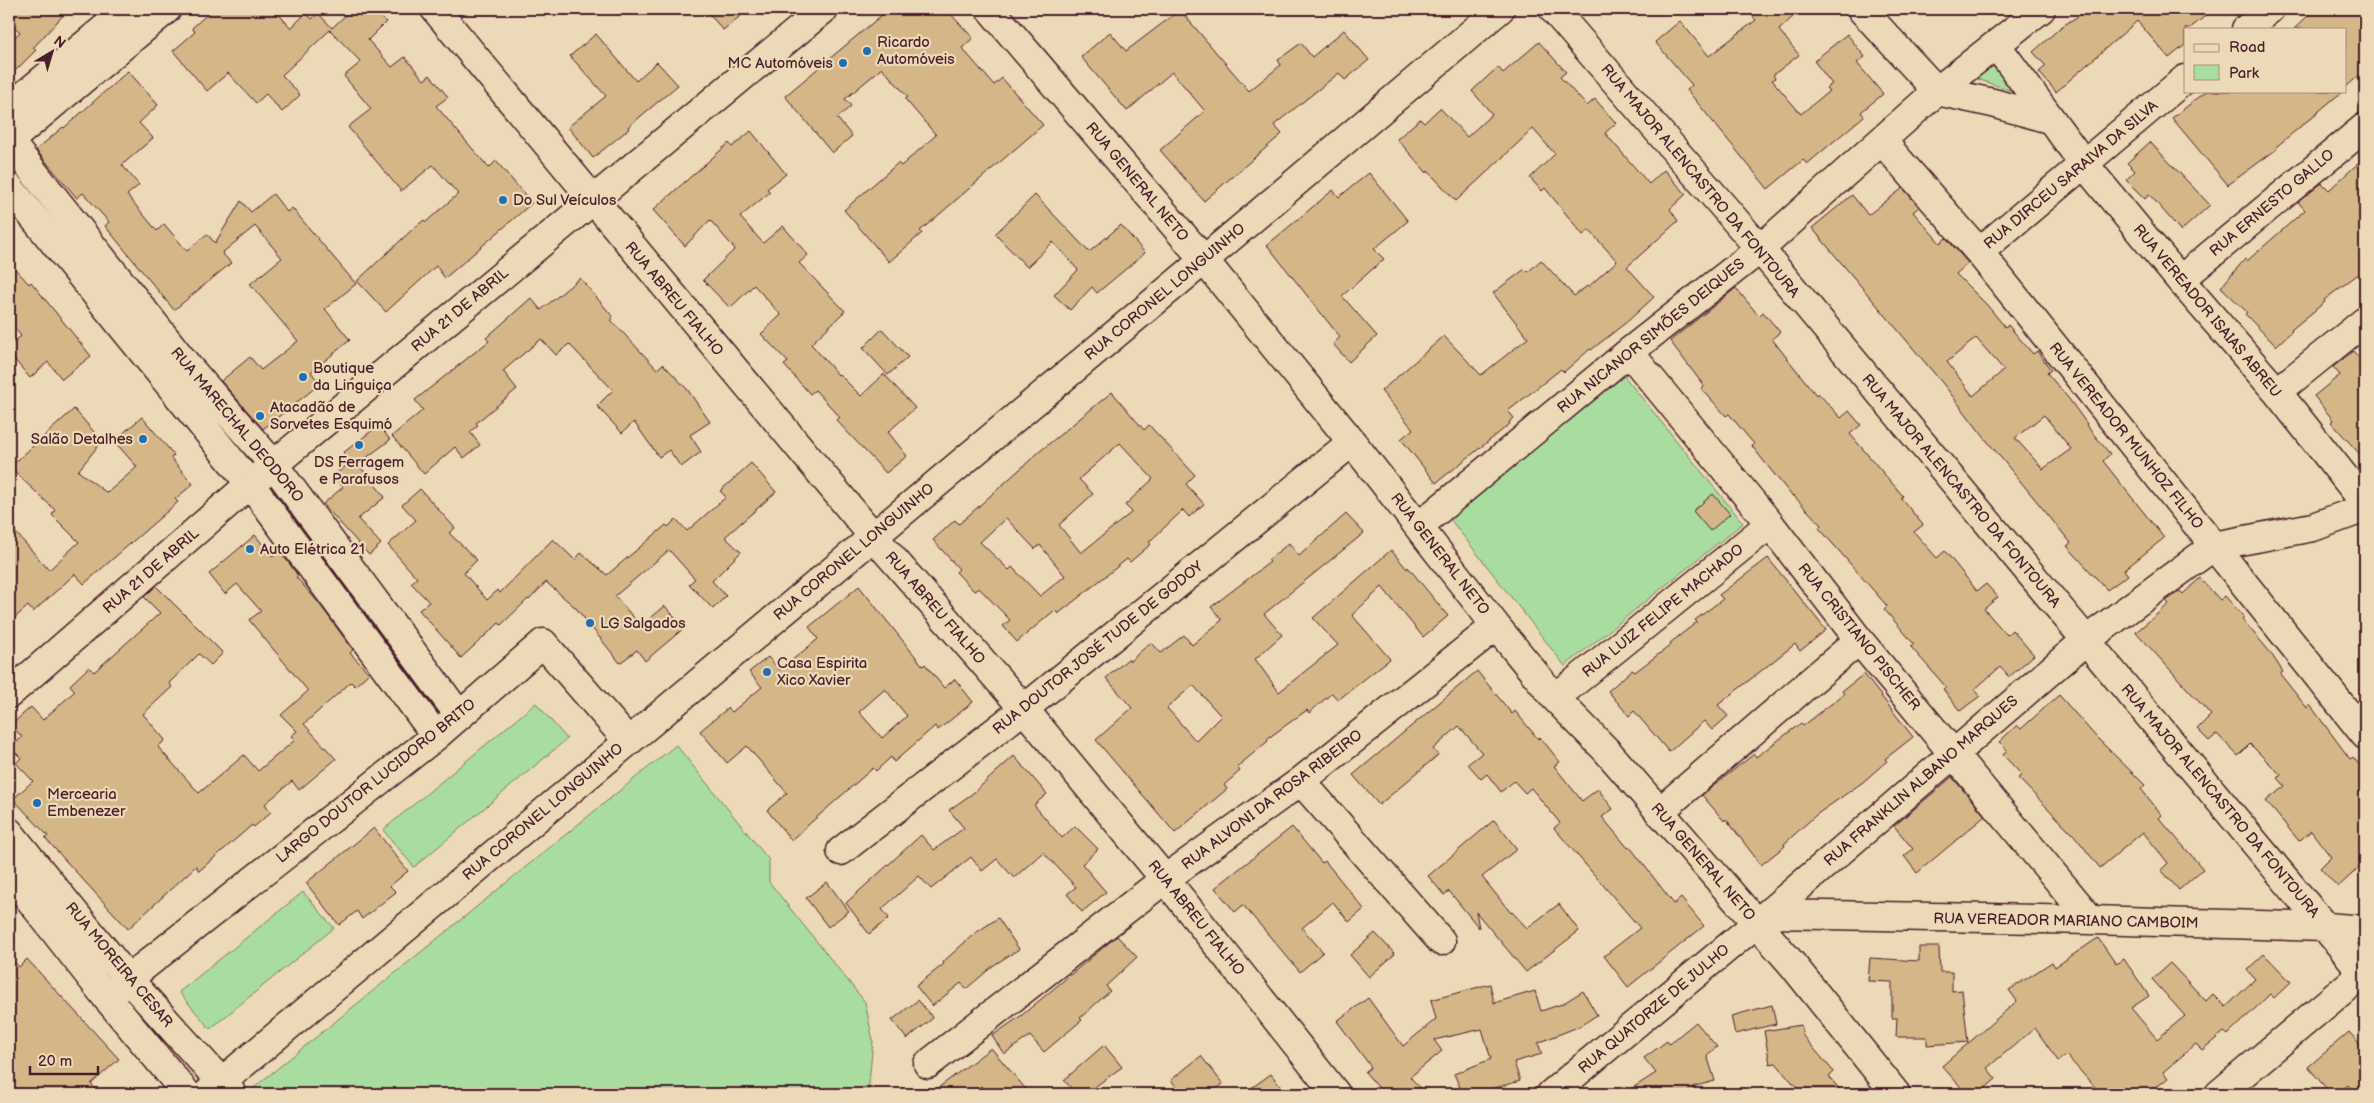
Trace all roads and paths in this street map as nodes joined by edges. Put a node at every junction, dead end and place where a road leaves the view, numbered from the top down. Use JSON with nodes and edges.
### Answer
{"nodes":[{"id":1,"x":128,"y":9,"type":"edge"},
{"id":2,"x":167,"y":9,"type":"edge"},
{"id":3,"x":435,"y":9,"type":"edge"},
{"id":4,"x":824,"y":9,"type":"edge"},
{"id":5,"x":990,"y":9,"type":"edge"},
{"id":6,"x":1500,"y":9,"type":"edge"},
{"id":7,"x":1553,"y":9,"type":"edge"},
{"id":8,"x":1861,"y":9,"type":"edge"},
{"id":9,"x":2041,"y":9,"type":"edge"},
{"id":10,"x":2270,"y":9,"type":"edge"},
{"id":11,"x":2247,"y":28,"type":"edge"},
{"id":12,"x":1997,"y":46,"type":"junction"},
{"id":13,"x":2184,"y":80,"type":"edge"},
{"id":14,"x":1937,"y":91,"type":"junction"},
{"id":15,"x":9,"y":108,"type":"edge"},
{"id":16,"x":2049,"y":119,"type":"junction"},
{"id":17,"x":2365,"y":127,"type":"edge"},
{"id":18,"x":9,"y":141,"type":"edge"},
{"id":19,"x":1882,"y":142,"type":"junction"},
{"id":20,"x":2084,"y":164,"type":"junction"},
{"id":21,"x":9,"y":187,"type":"edge"},
{"id":22,"x":592,"y":200,"type":"junction"},
{"id":23,"x":81,"y":232,"type":"junction"},
{"id":24,"x":1760,"y":249,"type":"junction"},
{"id":25,"x":60,"y":250,"type":"junction"},
{"id":26,"x":1979,"y":252,"type":"junction"},
{"id":27,"x":1204,"y":260,"type":"junction"},
{"id":28,"x":2180,"y":280,"type":"junction"},
{"id":29,"x":2365,"y":320,"type":"edge"},
{"id":30,"x":1629,"y":352,"type":"junction"},
{"id":31,"x":189,"y":368,"type":"junction"},
{"id":32,"x":168,"y":386,"type":"junction"},
{"id":33,"x":2277,"y":392,"type":"junction"},
{"id":34,"x":1352,"y":442,"type":"junction"},
{"id":35,"x":274,"y":465,"type":"junction"},
{"id":36,"x":250,"y":484,"type":"junction"},
{"id":37,"x":2365,"y":503,"type":"edge"},
{"id":38,"x":2365,"y":508,"type":"edge"},
{"id":39,"x":1770,"y":524,"type":"junction"},
{"id":40,"x":1419,"y":526,"type":"junction"},
{"id":41,"x":873,"y":536,"type":"junction"},
{"id":42,"x":2214,"y":546,"type":"junction"},
{"id":43,"x":1496,"y":626,"type":"junction"},
{"id":44,"x":1859,"y":640,"type":"junction"},
{"id":45,"x":2085,"y":641,"type":"junction"},
{"id":46,"x":9,"y":694,"type":"edge"},
{"id":47,"x":1556,"y":698,"type":"junction"},
{"id":48,"x":1024,"y":709,"type":"junction"},
{"id":49,"x":459,"y":715,"type":"junction"},
{"id":50,"x":2365,"y":735,"type":"edge"},
{"id":51,"x":436,"y":736,"type":"junction"},
{"id":52,"x":628,"y":741,"type":"junction"},
{"id":53,"x":1953,"y":753,"type":"junction"},
{"id":54,"x":1301,"y":781,"type":"junction"},
{"id":55,"x":1659,"y":812,"type":"junction"},
{"id":56,"x":9,"y":832,"type":"edge"},
{"id":57,"x":842,"y":851,"type":"dead end"},
{"id":58,"x":9,"y":873,"type":"edge"},
{"id":59,"x":1165,"y":879,"type":"junction"},
{"id":60,"x":1762,"y":918,"type":"junction"},
{"id":61,"x":2091,"y":920,"type":"junction"},
{"id":62,"x":2326,"y":927,"type":"junction"},
{"id":63,"x":2365,"y":930,"type":"edge"},
{"id":64,"x":1441,"y":941,"type":"dead end"},
{"id":65,"x":2364,"y":974,"type":"edge"},
{"id":66,"x":128,"y":979,"type":"junction"},
{"id":67,"x":107,"y":998,"type":"junction"},
{"id":68,"x":928,"y":1064,"type":"dead end"},
{"id":69,"x":220,"y":1090,"type":"edge"},
{"id":70,"x":187,"y":1094,"type":"edge"},
{"id":71,"x":1336,"y":1094,"type":"edge"},
{"id":72,"x":1551,"y":1094,"type":"edge"},
{"id":73,"x":1896,"y":1094,"type":"edge"},
{"id":74,"x":2219,"y":1094,"type":"edge"}],
"edges":[{"from":1,"to":15,"type":"street"},
{"from":2,"to":18,"type":"street"},
{"from":3,"to":22,"type":"street","name":"RUA ABREU FIALHO"},
{"from":4,"to":22,"type":"street","name":"RUA 21 DE ABRIL"},
{"from":5,"to":27,"type":"street","name":"RUA GENERAL NETO"},
{"from":6,"to":27,"type":"street","name":"RUA CORONEL LONGUINHO"},
{"from":7,"to":24,"type":"street","name":"RUA MAJOR ALENCASTRO DA FONTOURA"},
{"from":8,"to":14,"type":"street"},
{"from":9,"to":12,"type":"street","name":"RUA NICANOR SIMÕES DEIQUES"},
{"from":10,"to":11,"type":"street"},
{"from":12,"to":14,"type":"street","name":"RUA NICANOR SIMÕES DEIQUES"},
{"from":12,"to":16,"type":"street","name":"RUA VEREADOR ISAIAS ABREU"},
{"from":13,"to":20,"type":"street","name":"RUA DIRCEU SARAIVA DA SILVA"},
{"from":14,"to":16,"type":"street"},
{"from":14,"to":19,"type":"street","name":"RUA NICANOR SIMÕES DEIQUES"},
{"from":16,"to":20,"type":"street","name":"RUA VEREADOR ISAIAS ABREU"},
{"from":17,"to":28,"type":"street","name":"RUA ERNESTO GALLO"},
{"from":18,"to":23,"type":"street","name":"RUA MARECHAL DEODORO"},
{"from":19,"to":24,"type":"street","name":"RUA NICANOR SIMÕES DEIQUES"},
{"from":19,"to":26,"type":"street","name":"RUA VEREADOR MUNHOZ FILHO"},
{"from":20,"to":26,"type":"street","name":"RUA DIRCEU SARAIVA DA SILVA"},
{"from":20,"to":28,"type":"street","name":"RUA VEREADOR ISAIAS ABREU"},
{"from":21,"to":25,"type":"street","name":"RUA MARECHAL DEODORO"},
{"from":22,"to":35,"type":"street","name":"RUA 21 DE ABRIL"},
{"from":22,"to":41,"type":"street","name":"RUA ABREU FIALHO"},
{"from":23,"to":25,"type":"street"},
{"from":23,"to":31,"type":"street","name":"RUA MARECHAL DEODORO"},
{"from":24,"to":30,"type":"street","name":"RUA NICANOR SIMÕES DEIQUES"},
{"from":24,"to":45,"type":"street","name":"RUA MAJOR ALENCASTRO DA FONTOURA"},
{"from":25,"to":32,"type":"street","name":"RUA MARECHAL DEODORO"},
{"from":26,"to":42,"type":"street","name":"RUA VEREADOR MUNHOZ FILHO"},
{"from":27,"to":34,"type":"street","name":"RUA GENERAL NETO"},
{"from":27,"to":41,"type":"street","name":"RUA CORONEL LONGUINHO"},
{"from":28,"to":33,"type":"street","name":"RUA VEREADOR ISAIAS ABREU"},
{"from":29,"to":33,"type":"street"},
{"from":30,"to":39,"type":"street","name":"RUA CRISTIANO PISCHER"},
{"from":30,"to":40,"type":"street","name":"RUA NICANOR SIMÕES DEIQUES"},
{"from":31,"to":32,"type":"street"},
{"from":31,"to":35,"type":"street","name":"RUA MARECHAL DEODORO"},
{"from":32,"to":36,"type":"street","name":"RUA MARECHAL DEODORO"},
{"from":33,"to":37,"type":"street","name":"RUA VEREADOR ISAIAS ABREU"},
{"from":34,"to":40,"type":"street","name":"RUA GENERAL NETO"},
{"from":34,"to":48,"type":"street","name":"RUA DOUTOR JOSÉ TUDE DE GODOY"},
{"from":35,"to":36,"type":"street","name":"RUA 21 DE ABRIL"},
{"from":35,"to":49,"type":"street","name":"RUA MARECHAL DEODORO"},
{"from":36,"to":46,"type":"street","name":"RUA 21 DE ABRIL"},
{"from":36,"to":51,"type":"street","name":"RUA MARECHAL DEODORO"},
{"from":38,"to":42,"type":"street"},
{"from":39,"to":44,"type":"street","name":"RUA CRISTIANO PISCHER"},
{"from":39,"to":47,"type":"street","name":"RUA LUIZ FELIPE MACHADO"},
{"from":40,"to":43,"type":"street","name":"RUA GENERAL NETO"},
{"from":41,"to":48,"type":"street","name":"RUA ABREU FIALHO"},
{"from":41,"to":52,"type":"street","name":"RUA CORONEL LONGUINHO"},
{"from":42,"to":45,"type":"street","name":"RUA FRANKLIN ALBANO MARQUES"},
{"from":42,"to":50,"type":"street","name":"RUA VEREADOR MUNHOZ FILHO"},
{"from":43,"to":47,"type":"street","name":"RUA GENERAL NETO"},
{"from":43,"to":54,"type":"street","name":"RUA ALVONI DA ROSA RIBEIRO"},
{"from":44,"to":53,"type":"street","name":"RUA CRISTIANO PISCHER"},
{"from":44,"to":55,"type":"street"},
{"from":45,"to":53,"type":"street","name":"RUA FRANKLIN ALBANO MARQUES"},
{"from":45,"to":62,"type":"street","name":"RUA MAJOR ALENCASTRO DA FONTOURA"},
{"from":47,"to":55,"type":"street","name":"RUA GENERAL NETO"},
{"from":48,"to":57,"type":"street","name":"RUA DOUTOR JOSÉ TUDE DE GODOY"},
{"from":48,"to":59,"type":"street","name":"RUA ABREU FIALHO"},
{"from":49,"to":51,"type":"street","name":"LARGO DOUTOR LUCIDORO BRITO"},
{"from":49,"to":52,"type":"street","name":"LARGO DOUTOR LUCIDORO BRITO"},
{"from":51,"to":66,"type":"street","name":"LARGO DOUTOR LUCIDORO BRITO"},
{"from":52,"to":69,"type":"street","name":"RUA CORONEL LONGUINHO"},
{"from":53,"to":60,"type":"street","name":"RUA FRANKLIN ALBANO MARQUES"},
{"from":53,"to":61,"type":"street","name":"RUA CRISTIANO PISCHER"},
{"from":54,"to":59,"type":"street","name":"RUA ALVONI DA ROSA RIBEIRO"},
{"from":54,"to":64,"type":"street"},
{"from":55,"to":60,"type":"street","name":"RUA GENERAL NETO"},
{"from":56,"to":66,"type":"street","name":"RUA MOREIRA CESAR"},
{"from":58,"to":67,"type":"street","name":"RUA MOREIRA CESAR"},
{"from":59,"to":68,"type":"street","name":"RUA ALVONI DA ROSA RIBEIRO"},
{"from":59,"to":71,"type":"street","name":"RUA ABREU FIALHO"},
{"from":60,"to":61,"type":"street","name":"RUA VEREADOR MARIANO CAMBOIM"},
{"from":60,"to":72,"type":"street","name":"RUA QUATORZE DE JULHO"},
{"from":60,"to":73,"type":"street","name":"RUA GENERAL NETO"},
{"from":61,"to":62,"type":"street","name":"RUA VEREADOR MARIANO CAMBOIM"},
{"from":62,"to":63,"type":"street","name":"RUA VEREADOR MARIANO CAMBOIM"},
{"from":62,"to":65,"type":"street","name":"RUA MAJOR ALENCASTRO DA FONTOURA"},
{"from":65,"to":74,"type":"street"},
{"from":66,"to":67,"type":"street","name":"LARGO DOUTOR LUCIDORO BRITO"},
{"from":66,"to":69,"type":"street","name":"RUA MOREIRA CESAR"},
{"from":67,"to":70,"type":"street","name":"RUA MOREIRA CESAR"}]}
